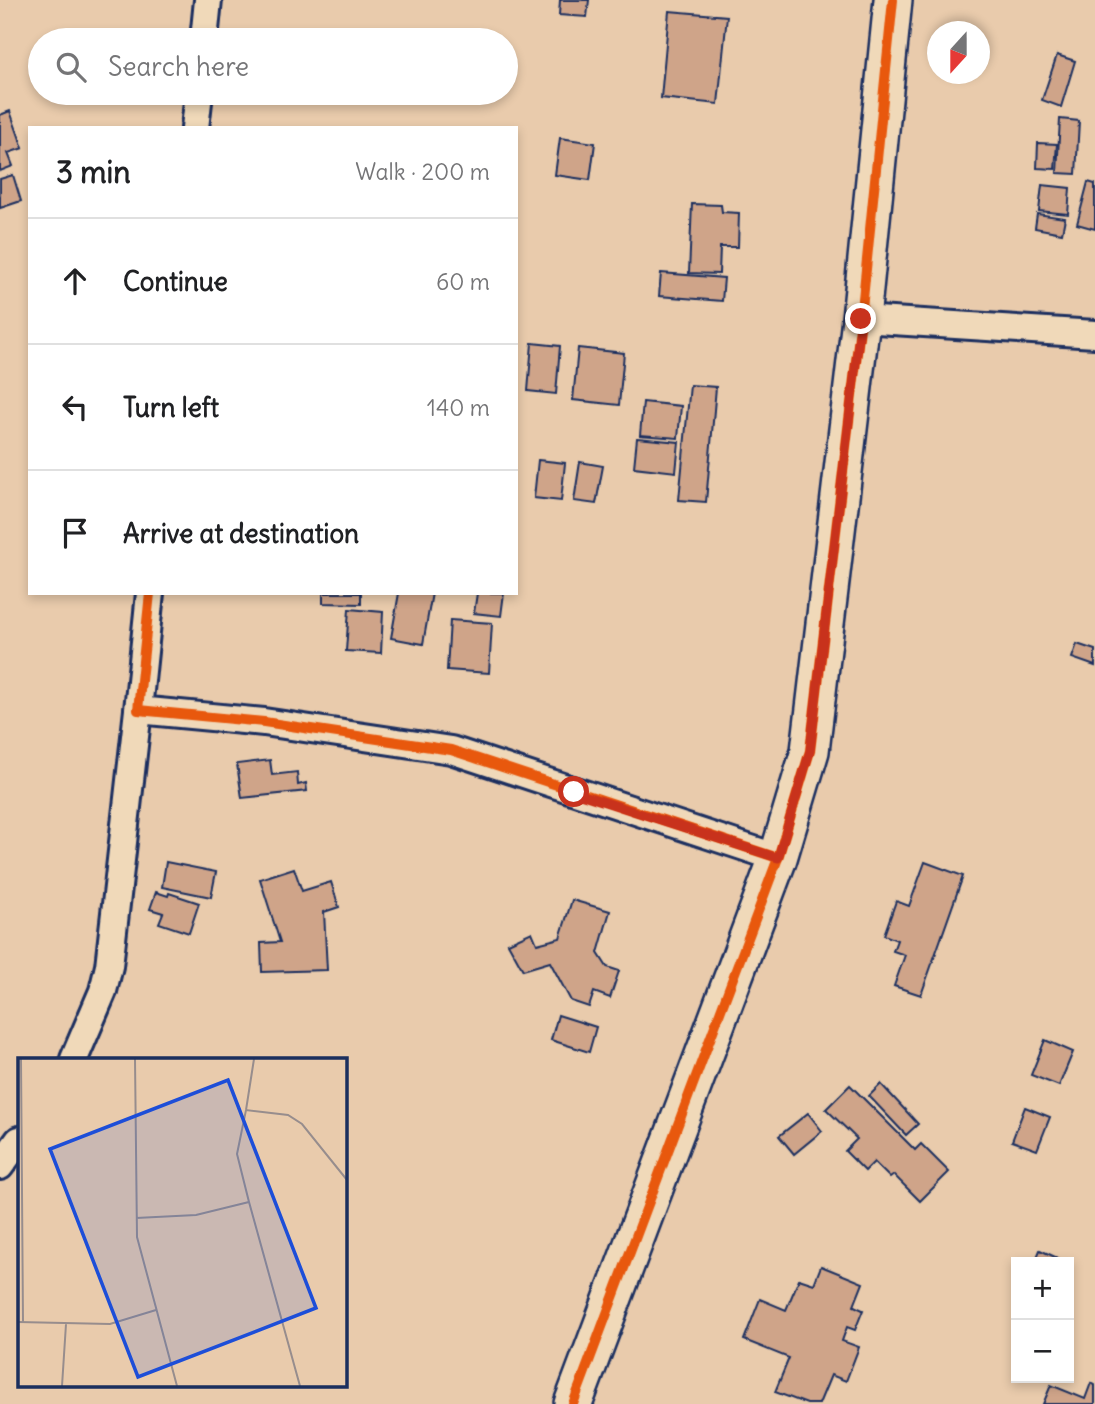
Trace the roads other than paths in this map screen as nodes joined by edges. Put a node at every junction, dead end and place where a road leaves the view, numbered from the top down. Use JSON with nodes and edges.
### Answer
{"nodes":[{"id":1,"x":208,"y":0,"type":"edge"},
{"id":2,"x":893,"y":0,"type":"edge"},
{"id":3,"x":205,"y":28,"type":"edge"},
{"id":4,"x":198,"y":105,"type":"edge"},
{"id":5,"x":195,"y":126,"type":"edge"},
{"id":6,"x":861,"y":319,"type":"junction"},
{"id":7,"x":1095,"y":334,"type":"edge"},
{"id":8,"x":150,"y":595,"type":"edge"},
{"id":9,"x":138,"y":710,"type":"junction"},
{"id":10,"x":778,"y":858,"type":"junction"},
{"id":11,"x":74,"y":1058,"type":"edge"},
{"id":12,"x":18,"y":1141,"type":"edge"},
{"id":13,"x":0,"y":1166,"type":"edge"},
{"id":14,"x":573,"y":1404,"type":"edge"}],
"edges":[{"from":1,"to":3,"type":"street"},
{"from":2,"to":6,"type":"street"},
{"from":4,"to":5,"type":"street"},
{"from":6,"to":7,"type":"street"},
{"from":6,"to":10,"type":"street"},
{"from":8,"to":9,"type":"street"},
{"from":9,"to":10,"type":"street"},
{"from":9,"to":11,"type":"street"},
{"from":10,"to":14,"type":"street"},
{"from":12,"to":13,"type":"street"}]}
